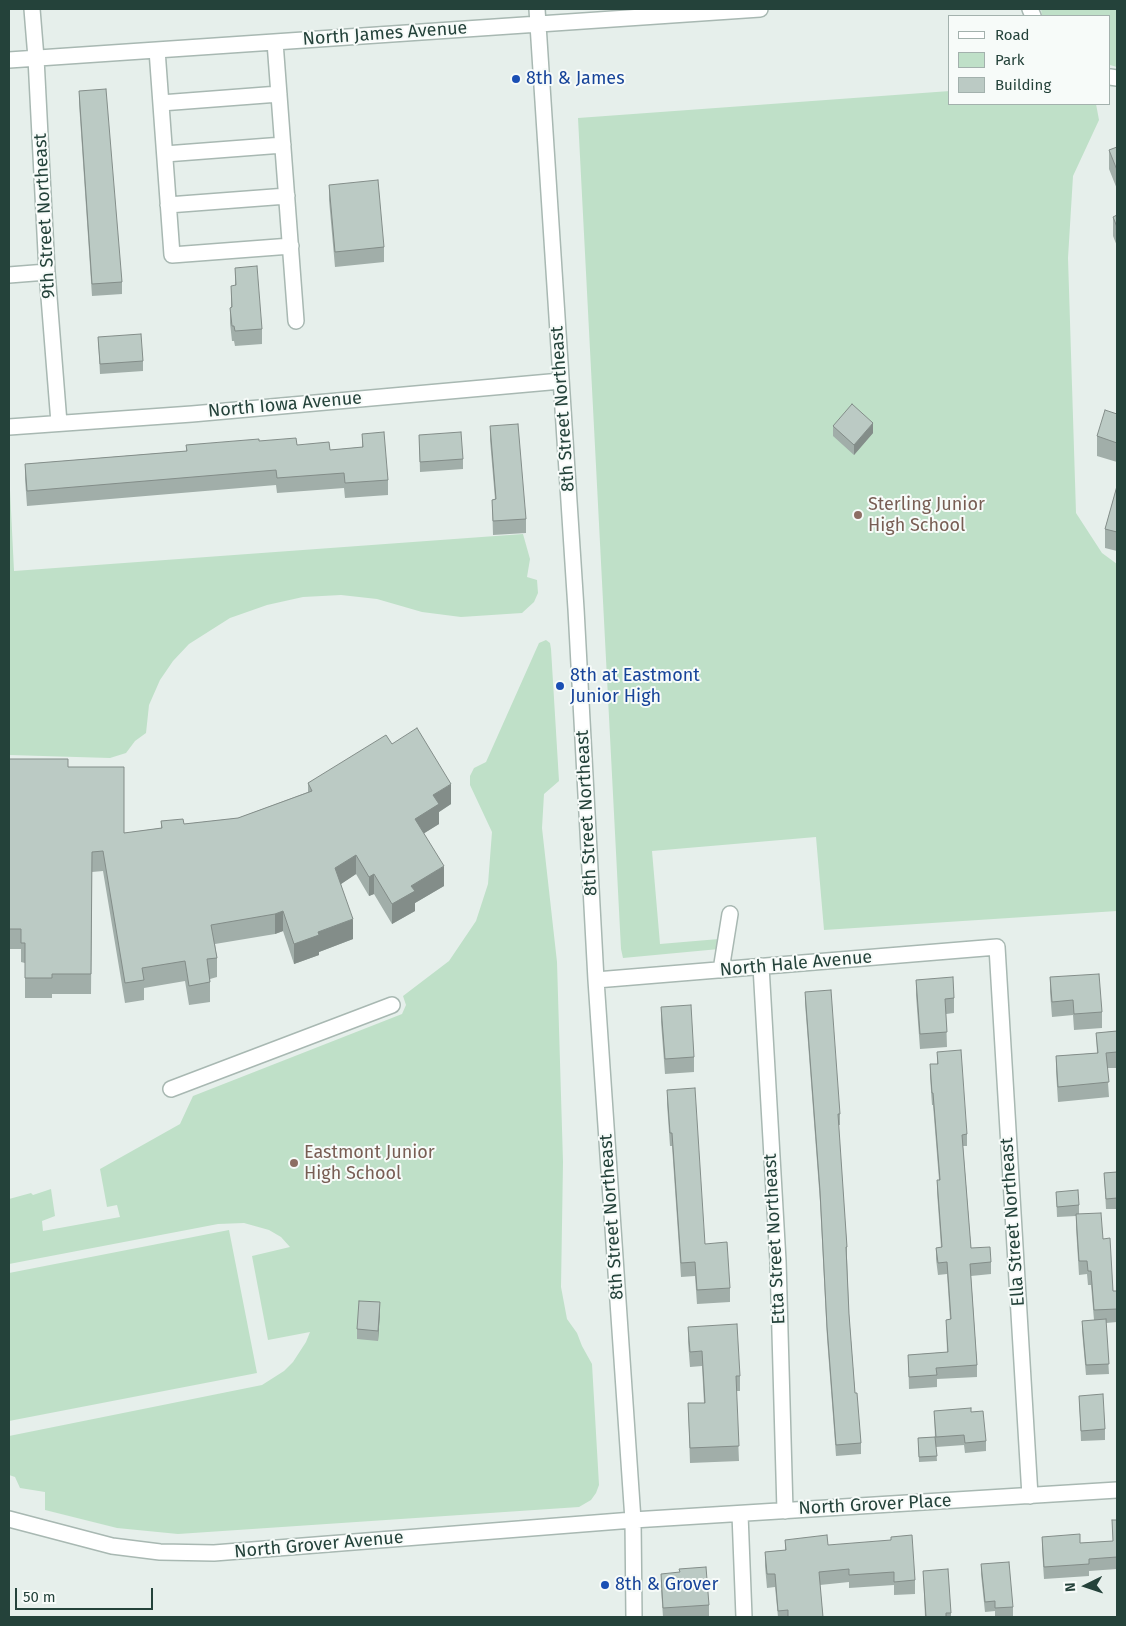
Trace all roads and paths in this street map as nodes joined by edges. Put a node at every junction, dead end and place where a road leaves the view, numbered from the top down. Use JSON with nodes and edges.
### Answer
{"nodes":[{"id":1,"x":32,"y":9,"type":"edge"},
{"id":2,"x":760,"y":9,"type":"edge"},
{"id":3,"x":537,"y":16,"type":"edge"},
{"id":4,"x":275,"y":42,"type":"junction"},
{"id":5,"x":157,"y":50,"type":"junction"},
{"id":6,"x":36,"y":58,"type":"junction"},
{"id":7,"x":9,"y":60,"type":"edge"},
{"id":8,"x":279,"y":94,"type":"junction"},
{"id":9,"x":161,"y":103,"type":"junction"},
{"id":10,"x":283,"y":145,"type":"junction"},
{"id":11,"x":165,"y":154,"type":"junction"},
{"id":12,"x":287,"y":196,"type":"junction"},
{"id":13,"x":168,"y":205,"type":"junction"},
{"id":14,"x":290,"y":246,"type":"junction"},
{"id":15,"x":47,"y":272,"type":"junction"},
{"id":16,"x":9,"y":275,"type":"edge"},
{"id":17,"x":296,"y":321,"type":"dead end"},
{"id":18,"x":561,"y":381,"type":"junction"},
{"id":19,"x":59,"y":423,"type":"junction"},
{"id":20,"x":9,"y":427,"type":"edge"},
{"id":21,"x":730,"y":914,"type":"dead end"},
{"id":22,"x":996,"y":948,"type":"joint"},
{"id":23,"x":761,"y":966,"type":"junction"},
{"id":24,"x":721,"y":970,"type":"junction"},
{"id":25,"x":596,"y":980,"type":"junction"},
{"id":26,"x":392,"y":1005,"type":"dead end"},
{"id":27,"x":171,"y":1089,"type":"dead end"},
{"id":28,"x":1117,"y":1490,"type":"edge"},
{"id":29,"x":1030,"y":1496,"type":"junction"},
{"id":30,"x":785,"y":1511,"type":"junction"},
{"id":31,"x":740,"y":1514,"type":"junction"},
{"id":32,"x":9,"y":1519,"type":"edge"},
{"id":33,"x":633,"y":1520,"type":"junction"},
{"id":34,"x":634,"y":1617,"type":"edge"},
{"id":35,"x":744,"y":1617,"type":"edge"}],
"edges":[{"from":1,"to":6,"type":"street","name":"9th Street Northeast"},
{"from":2,"to":3,"type":"street","name":"North James Avenue"},
{"from":3,"to":4,"type":"street","name":"North James Avenue"},
{"from":3,"to":18,"type":"street","name":"8th Street Northeast"},
{"from":4,"to":5,"type":"street","name":"North James Avenue"},
{"from":4,"to":8,"type":"street"},
{"from":5,"to":6,"type":"street","name":"North James Avenue"},
{"from":5,"to":9,"type":"street"},
{"from":6,"to":7,"type":"street","name":"North James Avenue"},
{"from":6,"to":15,"type":"street","name":"9th Street Northeast"},
{"from":8,"to":9,"type":"street"},
{"from":8,"to":10,"type":"street"},
{"from":9,"to":11,"type":"street"},
{"from":10,"to":11,"type":"street"},
{"from":10,"to":12,"type":"street"},
{"from":11,"to":13,"type":"street"},
{"from":12,"to":13,"type":"street"},
{"from":12,"to":14,"type":"street"},
{"from":13,"to":14,"type":"street"},
{"from":14,"to":17,"type":"street"},
{"from":15,"to":16,"type":"street"},
{"from":15,"to":19,"type":"street","name":"9th Street Northeast"},
{"from":18,"to":19,"type":"street","name":"North Iowa Avenue"},
{"from":18,"to":25,"type":"street","name":"8th Street Northeast"},
{"from":19,"to":20,"type":"street","name":"North Iowa Avenue"},
{"from":21,"to":24,"type":"street"},
{"from":22,"to":23,"type":"street","name":"North Hale Avenue"},
{"from":22,"to":29,"type":"street","name":"Ella Street Northeast"},
{"from":23,"to":24,"type":"street","name":"North Hale Avenue"},
{"from":23,"to":30,"type":"street","name":"Etta Street Northeast"},
{"from":24,"to":25,"type":"street","name":"North Hale Avenue"},
{"from":25,"to":33,"type":"street","name":"8th Street Northeast"},
{"from":26,"to":27,"type":"street"},
{"from":28,"to":29,"type":"street","name":"North Grover Place"},
{"from":29,"to":30,"type":"street","name":"North Grover Place"},
{"from":30,"to":31,"type":"street","name":"North Grover Place"},
{"from":31,"to":33,"type":"street","name":"North Grover Place"},
{"from":31,"to":35,"type":"street"},
{"from":32,"to":33,"type":"street","name":"North Grover Avenue"},
{"from":33,"to":34,"type":"street","name":"8th Street Northeast"}]}
